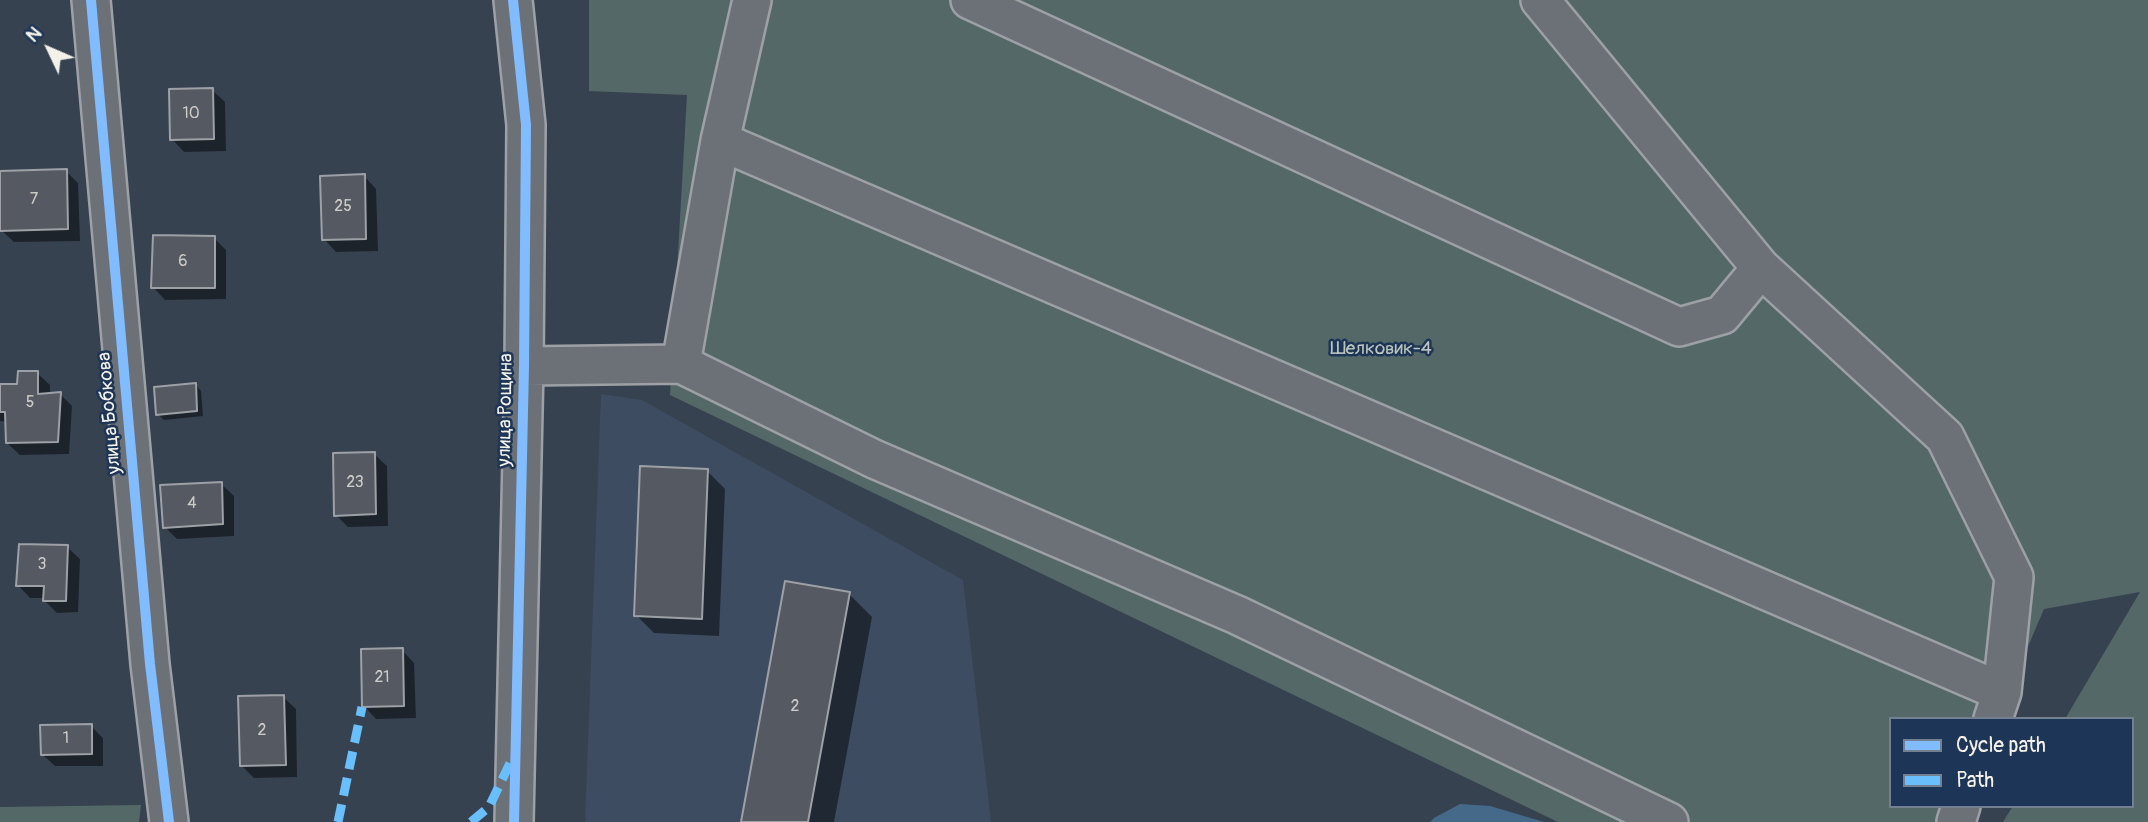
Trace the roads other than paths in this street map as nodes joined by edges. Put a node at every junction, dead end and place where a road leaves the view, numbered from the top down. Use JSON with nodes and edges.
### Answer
{"nodes":[{"id":1,"x":91,"y":0,"type":"edge"},
{"id":2,"x":513,"y":0,"type":"edge"},
{"id":3,"x":752,"y":0,"type":"edge"},
{"id":4,"x":970,"y":0,"type":"edge"},
{"id":5,"x":1540,"y":0,"type":"edge"},
{"id":6,"x":720,"y":141,"type":"junction"},
{"id":7,"x":1761,"y":268,"type":"junction"},
{"id":8,"x":681,"y":363,"type":"junction"},
{"id":9,"x":524,"y":366,"type":"junction"},
{"id":10,"x":1998,"y":705,"type":"edge"},
{"id":11,"x":169,"y":822,"type":"edge"},
{"id":12,"x":514,"y":822,"type":"edge"},
{"id":13,"x":1669,"y":822,"type":"edge"}],
"edges":[{"from":1,"to":11,"type":"street","name":"улица Бобкова"},
{"from":2,"to":9,"type":"street","name":"улица Рощина"},
{"from":3,"to":6,"type":"street"},
{"from":4,"to":7,"type":"street"},
{"from":5,"to":7,"type":"street"},
{"from":6,"to":8,"type":"street"},
{"from":6,"to":10,"type":"street"},
{"from":7,"to":10,"type":"street"},
{"from":8,"to":9,"type":"street"},
{"from":8,"to":13,"type":"street"},
{"from":9,"to":12,"type":"street","name":"улица Рощина"}]}
